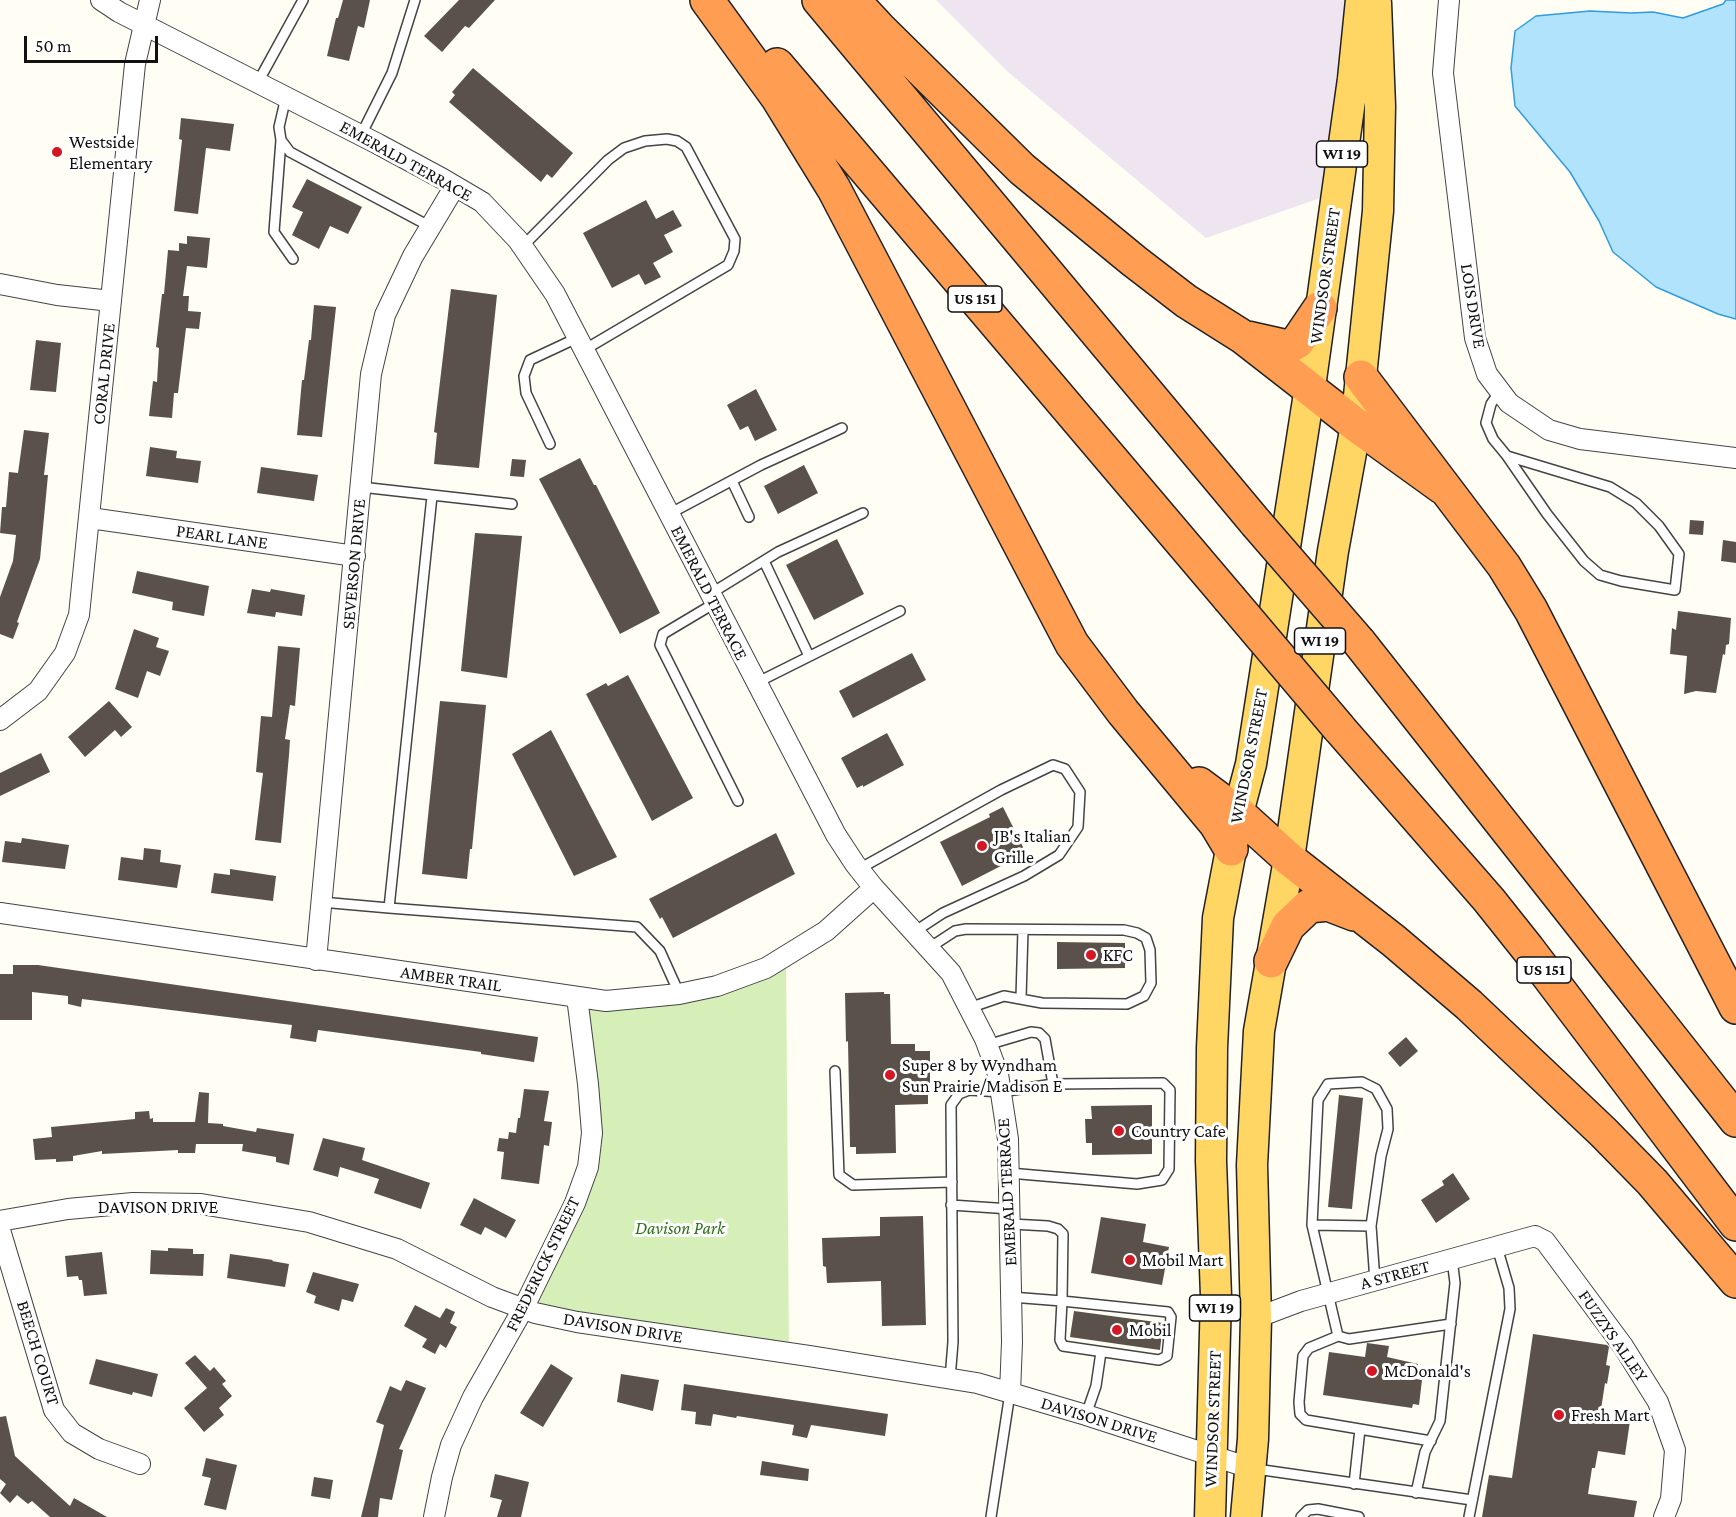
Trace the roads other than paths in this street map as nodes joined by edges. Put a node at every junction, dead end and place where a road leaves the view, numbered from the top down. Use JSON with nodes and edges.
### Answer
{"nodes":[{"id":1,"x":101,"y":0,"type":"edge"},
{"id":2,"x":150,"y":0,"type":"edge"},
{"id":3,"x":303,"y":0,"type":"edge"},
{"id":4,"x":415,"y":0,"type":"edge"},
{"id":5,"x":706,"y":0,"type":"edge"},
{"id":6,"x":721,"y":0,"type":"edge"},
{"id":7,"x":819,"y":0,"type":"edge"},
{"id":8,"x":853,"y":0,"type":"edge"},
{"id":9,"x":1361,"y":0,"type":"edge"},
{"id":10,"x":1376,"y":0,"type":"edge"},
{"id":11,"x":1449,"y":0,"type":"edge"},
{"id":12,"x":145,"y":24,"type":"junction"},
{"id":13,"x":258,"y":82,"type":"junction"},
{"id":14,"x":286,"y":97,"type":"junction"},
{"id":15,"x":362,"y":135,"type":"junction"},
{"id":16,"x":281,"y":140,"type":"junction"},
{"id":17,"x":456,"y":186,"type":"junction"},
{"id":18,"x":431,"y":227,"type":"junction"},
{"id":19,"x":522,"y":247,"type":"junction"},
{"id":20,"x":293,"y":259,"type":"dead end"},
{"id":21,"x":0,"y":284,"type":"edge"},
{"id":22,"x":111,"y":301,"type":"junction"},
{"id":23,"x":1320,"y":308,"type":"junction"},
{"id":24,"x":1243,"y":337,"type":"junction"},
{"id":25,"x":581,"y":344,"type":"junction"},
{"id":26,"x":1361,"y":377,"type":"junction"},
{"id":27,"x":1310,"y":387,"type":"junction"},
{"id":28,"x":1500,"y":391,"type":"junction"},
{"id":29,"x":1356,"y":425,"type":"junction"},
{"id":30,"x":842,"y":428,"type":"dead end"},
{"id":31,"x":550,"y":444,"type":"dead end"},
{"id":32,"x":1507,"y":456,"type":"junction"},
{"id":33,"x":1736,"y":458,"type":"edge"},
{"id":34,"x":732,"y":481,"type":"junction"},
{"id":35,"x":361,"y":487,"type":"junction"},
{"id":36,"x":1442,"y":487,"type":"junction"},
{"id":37,"x":432,"y":496,"type":"junction"},
{"id":38,"x":512,"y":504,"type":"dead end"},
{"id":39,"x":863,"y":513,"type":"dead end"},
{"id":40,"x":669,"y":514,"type":"junction"},
{"id":41,"x":750,"y":517,"type":"dead end"},
{"id":42,"x":90,"y":518,"type":"junction"},
{"id":43,"x":354,"y":556,"type":"junction"},
{"id":44,"x":764,"y":561,"type":"junction"},
{"id":45,"x":712,"y":598,"type":"junction"},
{"id":46,"x":900,"y":611,"type":"dead end"},
{"id":47,"x":810,"y":656,"type":"junction"},
{"id":48,"x":756,"y":682,"type":"junction"},
{"id":49,"x":0,"y":720,"type":"edge"},
{"id":50,"x":1152,"y":748,"type":"junction"},
{"id":51,"x":738,"y":801,"type":"dead end"},
{"id":52,"x":1238,"y":813,"type":"junction"},
{"id":53,"x":1231,"y":849,"type":"junction"},
{"id":54,"x":1288,"y":859,"type":"junction"},
{"id":55,"x":859,"y":869,"type":"junction"},
{"id":56,"x":874,"y":888,"type":"junction"},
{"id":57,"x":321,"y":902,"type":"junction"},
{"id":58,"x":390,"y":908,"type":"junction"},
{"id":59,"x":0,"y":914,"type":"edge"},
{"id":60,"x":1364,"y":918,"type":"junction"},
{"id":61,"x":1023,"y":930,"type":"junction"},
{"id":62,"x":914,"y":932,"type":"junction"},
{"id":63,"x":929,"y":948,"type":"junction"},
{"id":64,"x":316,"y":960,"type":"junction"},
{"id":65,"x":1271,"y":961,"type":"junction"},
{"id":66,"x":679,"y":994,"type":"junction"},
{"id":67,"x":577,"y":997,"type":"junction"},
{"id":68,"x":1021,"y":998,"type":"junction"},
{"id":69,"x":1736,"y":1007,"type":"edge"},
{"id":70,"x":969,"y":1008,"type":"junction"},
{"id":71,"x":987,"y":1045,"type":"junction"},
{"id":72,"x":835,"y":1071,"type":"dead end"},
{"id":73,"x":1053,"y":1084,"type":"junction"},
{"id":74,"x":1000,"y":1092,"type":"junction"},
{"id":75,"x":1736,"y":1119,"type":"edge"},
{"id":76,"x":1009,"y":1173,"type":"junction"},
{"id":77,"x":952,"y":1182,"type":"junction"},
{"id":78,"x":951,"y":1205,"type":"junction"},
{"id":79,"x":1011,"y":1217,"type":"junction"},
{"id":80,"x":0,"y":1221,"type":"edge"},
{"id":81,"x":1736,"y":1224,"type":"edge"},
{"id":82,"x":1312,"y":1225,"type":"junction"},
{"id":83,"x":1371,"y":1226,"type":"junction"},
{"id":84,"x":0,"y":1230,"type":"edge"},
{"id":85,"x":1535,"y":1236,"type":"joint"},
{"id":86,"x":1497,"y":1247,"type":"junction"},
{"id":87,"x":1452,"y":1259,"type":"junction"},
{"id":88,"x":1375,"y":1281,"type":"junction"},
{"id":89,"x":1736,"y":1281,"type":"edge"},
{"id":90,"x":1327,"y":1294,"type":"junction"},
{"id":91,"x":1011,"y":1297,"type":"junction"},
{"id":92,"x":1062,"y":1301,"type":"junction"},
{"id":93,"x":523,"y":1309,"type":"junction"},
{"id":94,"x":1256,"y":1318,"type":"junction"},
{"id":95,"x":1451,"y":1324,"type":"junction"},
{"id":96,"x":1338,"y":1336,"type":"junction"},
{"id":97,"x":1101,"y":1352,"type":"junction"},
{"id":98,"x":950,"y":1379,"type":"junction"},
{"id":99,"x":1010,"y":1393,"type":"junction"},
{"id":100,"x":1086,"y":1415,"type":"junction"},
{"id":101,"x":1360,"y":1429,"type":"junction"},
{"id":102,"x":1431,"y":1441,"type":"junction"},
{"id":103,"x":1212,"y":1455,"type":"junction"},
{"id":104,"x":140,"y":1464,"type":"dead end"},
{"id":105,"x":1250,"y":1468,"type":"junction"},
{"id":106,"x":1354,"y":1484,"type":"junction"},
{"id":107,"x":1416,"y":1492,"type":"junction"},
{"id":108,"x":1472,"y":1500,"type":"junction"},
{"id":109,"x":434,"y":1517,"type":"edge"},
{"id":110,"x":991,"y":1517,"type":"edge"},
{"id":111,"x":1210,"y":1517,"type":"edge"},
{"id":112,"x":1246,"y":1517,"type":"edge"},
{"id":113,"x":1301,"y":1517,"type":"edge"},
{"id":114,"x":1359,"y":1517,"type":"edge"},
{"id":115,"x":1469,"y":1517,"type":"edge"},
{"id":116,"x":1664,"y":1517,"type":"edge"}],
"edges":[{"from":1,"to":12,"type":"street","name":"EMERALD TERRACE"},
{"from":2,"to":12,"type":"street","name":"CORAL DRIVE"},
{"from":3,"to":13,"type":"lane"},
{"from":4,"to":15,"type":"lane"},
{"from":5,"to":50,"type":"highway"},
{"from":6,"to":81,"type":"highway","number":"US 151","bridge":true},
{"from":7,"to":75,"type":"highway","bridge":true},
{"from":8,"to":24,"type":"highway"},
{"from":9,"to":23,"type":"main road","name":"WINDSOR STREET","number":"WI 19"},
{"from":10,"to":26,"type":"main road","number":"WI 19"},
{"from":11,"to":28,"type":"street","name":"LOIS DRIVE"},
{"from":12,"to":13,"type":"street","name":"EMERALD TERRACE"},
{"from":12,"to":22,"type":"street","name":"CORAL DRIVE"},
{"from":13,"to":14,"type":"street","name":"EMERALD TERRACE"},
{"from":14,"to":15,"type":"street","name":"EMERALD TERRACE"},
{"from":14,"to":16,"type":"lane"},
{"from":15,"to":17,"type":"street","name":"EMERALD TERRACE"},
{"from":16,"to":18,"type":"lane"},
{"from":16,"to":20,"type":"lane"},
{"from":17,"to":18,"type":"street","name":"SEVERSON DRIVE"},
{"from":17,"to":19,"type":"street","name":"EMERALD TERRACE"},
{"from":18,"to":35,"type":"street","name":"SEVERSON DRIVE"},
{"from":19,"to":25,"type":"street","name":"EMERALD TERRACE"},
{"from":19,"to":25,"type":"lane"},
{"from":21,"to":22,"type":"street"},
{"from":22,"to":42,"type":"street","name":"CORAL DRIVE"},
{"from":23,"to":24,"type":"highway"},
{"from":23,"to":27,"type":"main road","name":"WINDSOR STREET","number":"WI 19"},
{"from":24,"to":27,"type":"highway"},
{"from":25,"to":31,"type":"lane"},
{"from":25,"to":40,"type":"street","name":"EMERALD TERRACE"},
{"from":26,"to":29,"type":"main road","number":"WI 19"},
{"from":26,"to":36,"type":"highway"},
{"from":27,"to":29,"type":"highway"},
{"from":27,"to":52,"type":"main road","name":"WINDSOR STREET","number":"WI 19"},
{"from":28,"to":32,"type":"lane"},
{"from":28,"to":33,"type":"street","name":"LOIS DRIVE"},
{"from":29,"to":36,"type":"highway"},
{"from":29,"to":54,"type":"main road","number":"WI 19"},
{"from":30,"to":34,"type":"lane"},
{"from":32,"to":32,"type":"lane"},
{"from":34,"to":40,"type":"lane"},
{"from":34,"to":41,"type":"lane"},
{"from":35,"to":37,"type":"lane"},
{"from":35,"to":43,"type":"street","name":"SEVERSON DRIVE"},
{"from":36,"to":69,"type":"highway"},
{"from":37,"to":38,"type":"lane"},
{"from":37,"to":58,"type":"lane"},
{"from":39,"to":44,"type":"lane"},
{"from":40,"to":45,"type":"street","name":"EMERALD TERRACE"},
{"from":42,"to":43,"type":"street","name":"PEARL LANE"},
{"from":42,"to":49,"type":"street","name":"CORAL DRIVE"},
{"from":43,"to":57,"type":"street","name":"SEVERSON DRIVE"},
{"from":44,"to":45,"type":"lane"},
{"from":44,"to":47,"type":"lane"},
{"from":45,"to":48,"type":"street","name":"EMERALD TERRACE"},
{"from":45,"to":51,"type":"lane"},
{"from":46,"to":47,"type":"lane"},
{"from":47,"to":48,"type":"lane"},
{"from":48,"to":55,"type":"street","name":"EMERALD TERRACE"},
{"from":50,"to":52,"type":"highway"},
{"from":50,"to":53,"type":"highway"},
{"from":52,"to":53,"type":"main road","name":"WINDSOR STREET","number":"WI 19"},
{"from":52,"to":54,"type":"highway"},
{"from":53,"to":103,"type":"main road","name":"WINDSOR STREET","number":"WI 19"},
{"from":54,"to":60,"type":"highway"},
{"from":54,"to":65,"type":"main road","number":"WI 19"},
{"from":55,"to":56,"type":"street","name":"EMERALD TERRACE"},
{"from":55,"to":62,"type":"lane"},
{"from":56,"to":62,"type":"street","name":"EMERALD TERRACE"},
{"from":56,"to":66,"type":"street","name":"AMBER TRAIL"},
{"from":57,"to":58,"type":"lane"},
{"from":57,"to":64,"type":"street","name":"SEVERSON DRIVE"},
{"from":58,"to":66,"type":"lane"},
{"from":59,"to":64,"type":"street","name":"AMBER TRAIL"},
{"from":60,"to":65,"type":"highway"},
{"from":60,"to":89,"type":"highway"},
{"from":61,"to":63,"type":"lane"},
{"from":61,"to":68,"type":"lane"},
{"from":61,"to":68,"type":"lane"},
{"from":62,"to":63,"type":"street","name":"EMERALD TERRACE"},
{"from":63,"to":70,"type":"street","name":"EMERALD TERRACE"},
{"from":64,"to":67,"type":"street","name":"AMBER TRAIL"},
{"from":65,"to":94,"type":"main road","number":"WI 19"},
{"from":66,"to":67,"type":"street","name":"AMBER TRAIL"},
{"from":67,"to":93,"type":"street","name":"FREDERICK STREET"},
{"from":68,"to":70,"type":"lane"},
{"from":70,"to":71,"type":"street","name":"EMERALD TERRACE"},
{"from":71,"to":73,"type":"lane"},
{"from":71,"to":74,"type":"street","name":"EMERALD TERRACE"},
{"from":72,"to":77,"type":"lane"},
{"from":73,"to":74,"type":"lane"},
{"from":73,"to":76,"type":"lane"},
{"from":74,"to":76,"type":"street","name":"EMERALD TERRACE"},
{"from":74,"to":77,"type":"lane"},
{"from":76,"to":79,"type":"street","name":"EMERALD TERRACE"},
{"from":77,"to":78,"type":"lane"},
{"from":78,"to":79,"type":"lane"},
{"from":78,"to":98,"type":"lane"},
{"from":79,"to":91,"type":"street","name":"EMERALD TERRACE"},
{"from":79,"to":92,"type":"lane"},
{"from":80,"to":93,"type":"street","name":"DAVISON DRIVE"},
{"from":82,"to":83,"type":"lane"},
{"from":82,"to":83,"type":"lane"},
{"from":82,"to":90,"type":"lane"},
{"from":83,"to":88,"type":"lane"},
{"from":84,"to":104,"type":"street","name":"BEECH COURT"},
{"from":85,"to":86,"type":"street","name":"A STREET"},
{"from":85,"to":116,"type":"street","name":"FUZZYS ALLEY"},
{"from":86,"to":87,"type":"street","name":"A STREET"},
{"from":86,"to":108,"type":"lane"},
{"from":87,"to":88,"type":"street","name":"A STREET"},
{"from":87,"to":95,"type":"lane"},
{"from":88,"to":90,"type":"street","name":"A STREET"},
{"from":90,"to":94,"type":"street","name":"A STREET"},
{"from":90,"to":96,"type":"lane"},
{"from":91,"to":92,"type":"lane"},
{"from":91,"to":99,"type":"street","name":"EMERALD TERRACE"},
{"from":92,"to":97,"type":"lane"},
{"from":92,"to":97,"type":"lane"},
{"from":93,"to":98,"type":"street","name":"DAVISON DRIVE"},
{"from":93,"to":109,"type":"street","name":"FREDERICK STREET"},
{"from":94,"to":105,"type":"main road","number":"WI 19"},
{"from":95,"to":96,"type":"lane"},
{"from":95,"to":102,"type":"lane"},
{"from":96,"to":101,"type":"lane"},
{"from":97,"to":100,"type":"lane"},
{"from":98,"to":99,"type":"street","name":"DAVISON DRIVE"},
{"from":99,"to":100,"type":"street","name":"DAVISON DRIVE"},
{"from":99,"to":110,"type":"lane"},
{"from":100,"to":103,"type":"street","name":"DAVISON DRIVE"},
{"from":101,"to":102,"type":"lane"},
{"from":101,"to":106,"type":"lane"},
{"from":102,"to":107,"type":"lane"},
{"from":103,"to":105,"type":"street","name":"DAVISON DRIVE"},
{"from":103,"to":111,"type":"main road","name":"WINDSOR STREET","number":"WI 19"},
{"from":105,"to":106,"type":"lane"},
{"from":105,"to":112,"type":"main road","number":"WI 19"},
{"from":106,"to":107,"type":"lane"},
{"from":107,"to":108,"type":"lane"},
{"from":108,"to":115,"type":"lane"},
{"from":113,"to":114,"type":"lane"}]}
